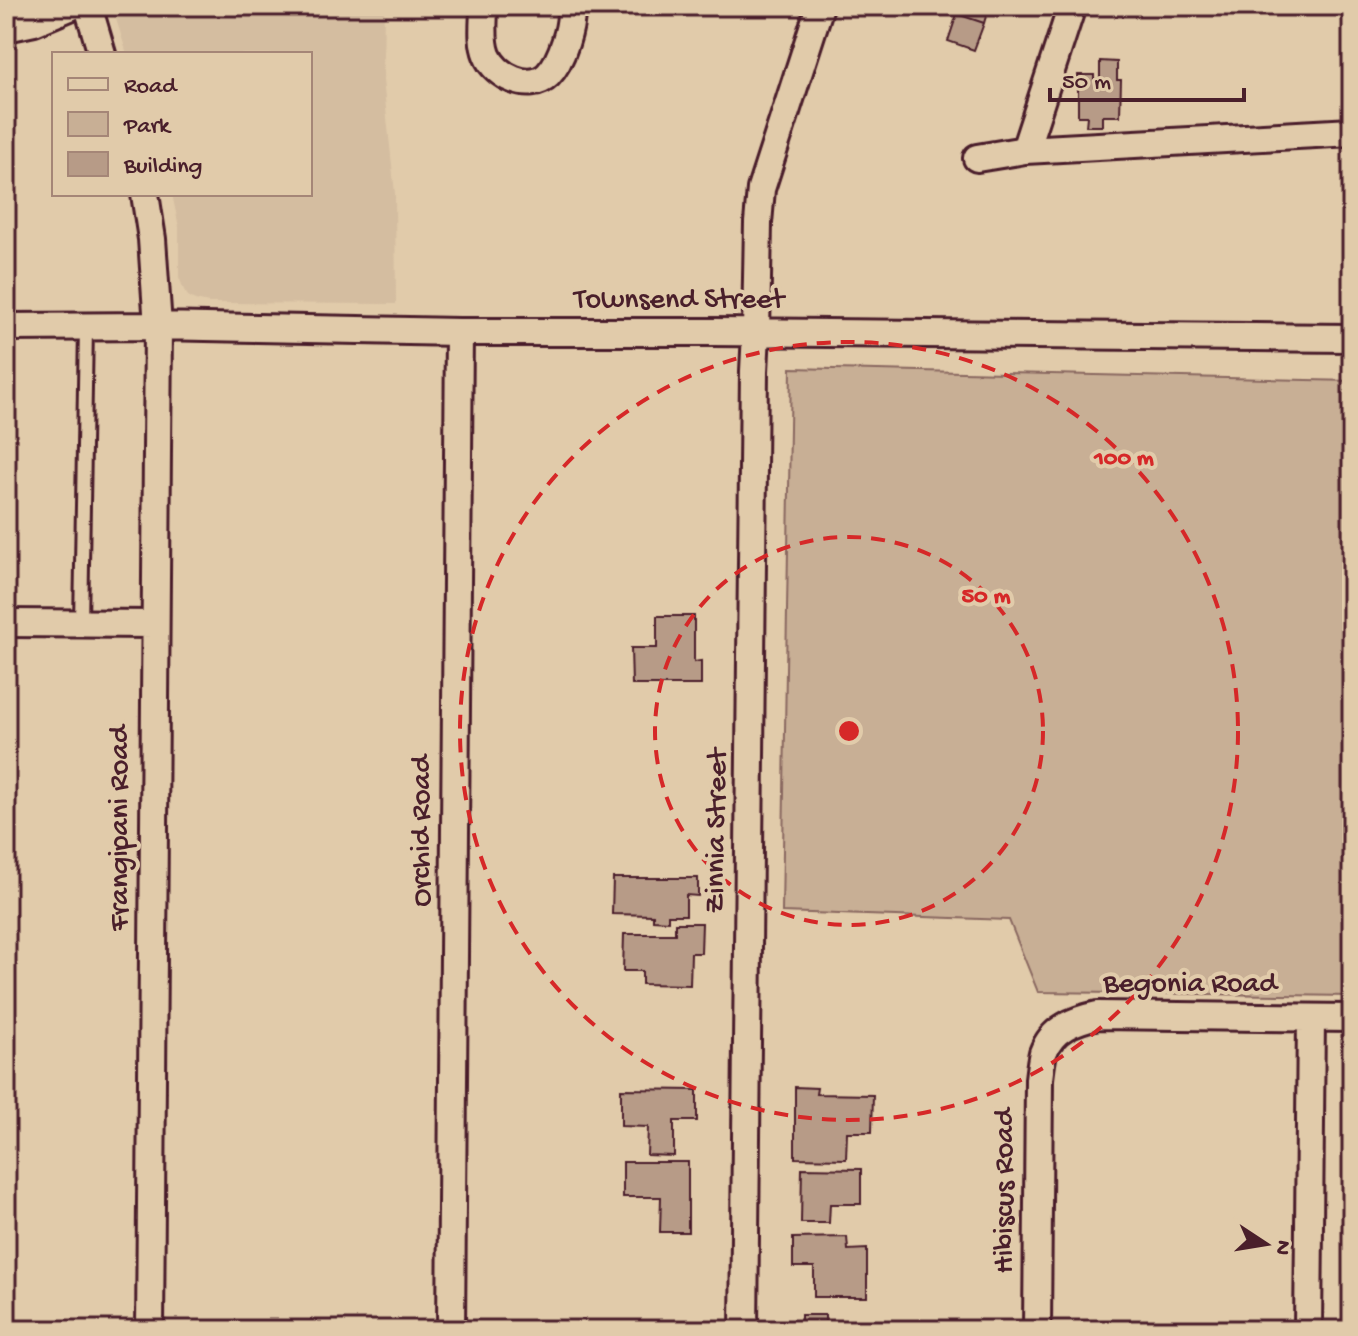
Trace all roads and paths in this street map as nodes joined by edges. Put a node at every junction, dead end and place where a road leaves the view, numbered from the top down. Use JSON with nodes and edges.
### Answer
{"nodes":[{"id":1,"x":72,"y":6,"type":"edge"},
{"id":2,"x":88,"y":6,"type":"edge"},
{"id":3,"x":484,"y":6,"type":"edge"},
{"id":4,"x":570,"y":6,"type":"edge"},
{"id":5,"x":820,"y":6,"type":"edge"},
{"id":6,"x":1072,"y":6,"type":"edge"},
{"id":7,"x":6,"y":28,"type":"edge"},
{"id":8,"x":101,"y":52,"type":"edge"},
{"id":9,"x":1352,"y":132,"type":"edge"},
{"id":10,"x":1025,"y":150,"type":"junction"},
{"id":11,"x":977,"y":158,"type":"dead end"},
{"id":12,"x":145,"y":196,"type":"edge"},
{"id":13,"x":158,"y":326,"type":"junction"},
{"id":14,"x":6,"y":327,"type":"edge"},
{"id":15,"x":86,"y":327,"type":"junction"},
{"id":16,"x":459,"y":332,"type":"junction"},
{"id":17,"x":756,"y":333,"type":"junction"},
{"id":18,"x":1352,"y":338,"type":"edge"},
{"id":19,"x":6,"y":623,"type":"edge"},
{"id":20,"x":81,"y":624,"type":"junction"},
{"id":21,"x":155,"y":624,"type":"junction"},
{"id":22,"x":1311,"y":1018,"type":"junction"},
{"id":23,"x":1352,"y":1018,"type":"edge"},
{"id":24,"x":1044,"y":1053,"type":"joint"},
{"id":25,"x":150,"y":1330,"type":"edge"},
{"id":26,"x":451,"y":1330,"type":"edge"},
{"id":27,"x":744,"y":1330,"type":"edge"},
{"id":28,"x":1037,"y":1330,"type":"edge"},
{"id":29,"x":1308,"y":1330,"type":"edge"}],
"edges":[{"from":1,"to":7,"type":"street"},
{"from":2,"to":8,"type":"street"},
{"from":3,"to":4,"type":"street"},
{"from":5,"to":17,"type":"street","name":"Zinnia Street"},
{"from":6,"to":10,"type":"street"},
{"from":9,"to":10,"type":"street"},
{"from":10,"to":11,"type":"street"},
{"from":12,"to":13,"type":"street","name":"Frangipani Road"},
{"from":13,"to":15,"type":"street","name":"Townsend Street"},
{"from":13,"to":16,"type":"street","name":"Townsend Street"},
{"from":13,"to":21,"type":"street","name":"Frangipani Road"},
{"from":14,"to":15,"type":"street","name":"Townsend Street"},
{"from":15,"to":20,"type":"lane"},
{"from":16,"to":17,"type":"street","name":"Townsend Street"},
{"from":16,"to":26,"type":"street","name":"Orchid Road"},
{"from":17,"to":18,"type":"street","name":"Townsend Street"},
{"from":17,"to":27,"type":"street","name":"Zinnia Street"},
{"from":19,"to":20,"type":"street"},
{"from":20,"to":21,"type":"street"},
{"from":21,"to":25,"type":"street","name":"Frangipani Road"},
{"from":22,"to":23,"type":"street","name":"Begonia Road"},
{"from":22,"to":24,"type":"street","name":"Begonia Road"},
{"from":22,"to":29,"type":"street"},
{"from":24,"to":28,"type":"street","name":"Hibiscus Road"}]}
